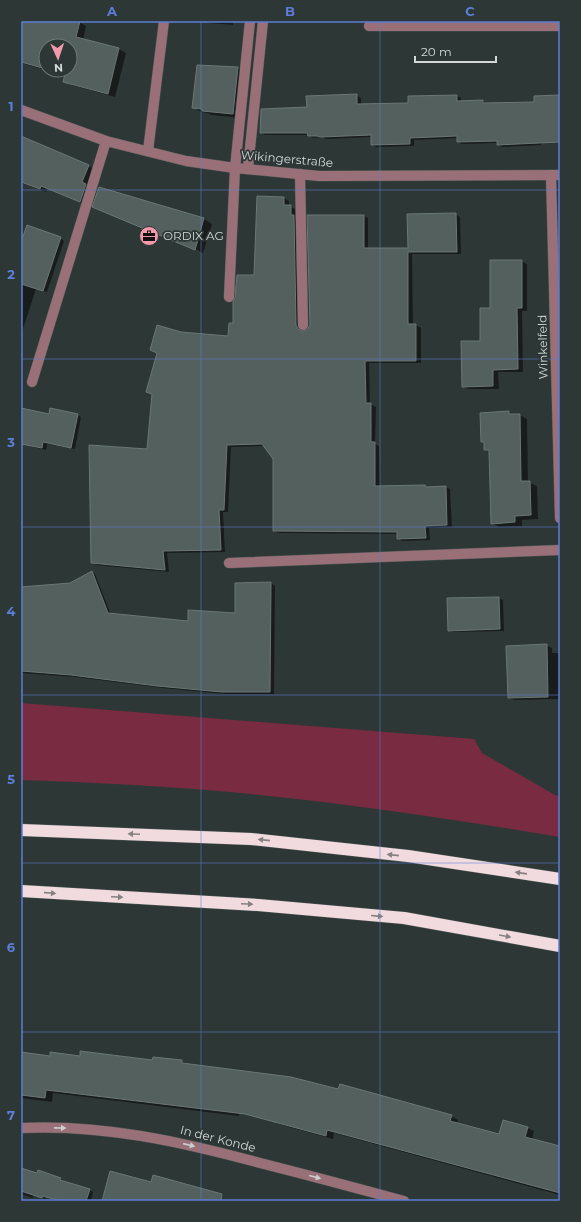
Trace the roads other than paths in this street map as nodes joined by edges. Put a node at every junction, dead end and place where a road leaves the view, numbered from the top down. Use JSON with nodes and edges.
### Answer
{"nodes":[{"id":1,"x":164,"y":21,"type":"edge"},
{"id":2,"x":250,"y":21,"type":"edge"},
{"id":3,"x":264,"y":21,"type":"edge"},
{"id":4,"x":369,"y":26,"type":"dead end"},
{"id":5,"x":560,"y":26,"type":"edge"},
{"id":6,"x":21,"y":110,"type":"edge"},
{"id":7,"x":106,"y":141,"type":"junction"},
{"id":8,"x":148,"y":151,"type":"junction"},
{"id":9,"x":235,"y":168,"type":"junction"},
{"id":10,"x":248,"y":168,"type":"junction"},
{"id":11,"x":300,"y":174,"type":"junction"},
{"id":12,"x":556,"y":175,"type":"edge"},
{"id":13,"x":228,"y":297,"type":"dead end"},
{"id":14,"x":303,"y":325,"type":"dead end"},
{"id":15,"x":32,"y":382,"type":"dead end"},
{"id":16,"x":560,"y":518,"type":"edge"},
{"id":17,"x":560,"y":550,"type":"edge"},
{"id":18,"x":229,"y":563,"type":"dead end"},
{"id":19,"x":21,"y":830,"type":"edge"},
{"id":20,"x":560,"y":879,"type":"edge"},
{"id":21,"x":21,"y":891,"type":"edge"},
{"id":22,"x":560,"y":946,"type":"edge"},
{"id":23,"x":21,"y":1128,"type":"edge"},
{"id":24,"x":404,"y":1201,"type":"edge"}],
"edges":[{"from":1,"to":8,"type":"street"},
{"from":2,"to":9,"type":"street"},
{"from":3,"to":10,"type":"street"},
{"from":4,"to":5,"type":"street"},
{"from":6,"to":7,"type":"street","name":"Wikingerstraße"},
{"from":7,"to":8,"type":"street","name":"Wikingerstraße"},
{"from":7,"to":15,"type":"street"},
{"from":8,"to":9,"type":"street","name":"Wikingerstraße"},
{"from":9,"to":10,"type":"street","name":"Wikingerstraße"},
{"from":9,"to":13,"type":"street"},
{"from":10,"to":11,"type":"street","name":"Wikingerstraße"},
{"from":11,"to":12,"type":"street","name":"Wikingerstraße"},
{"from":11,"to":14,"type":"street"},
{"from":12,"to":16,"type":"street","name":"Winkelfeld"},
{"from":17,"to":18,"type":"street"},
{"from":20,"to":19,"type":"highway","one_way":true},
{"from":21,"to":22,"type":"highway","one_way":true},
{"from":23,"to":24,"type":"street","name":"In der Konde","one_way":true}]}
